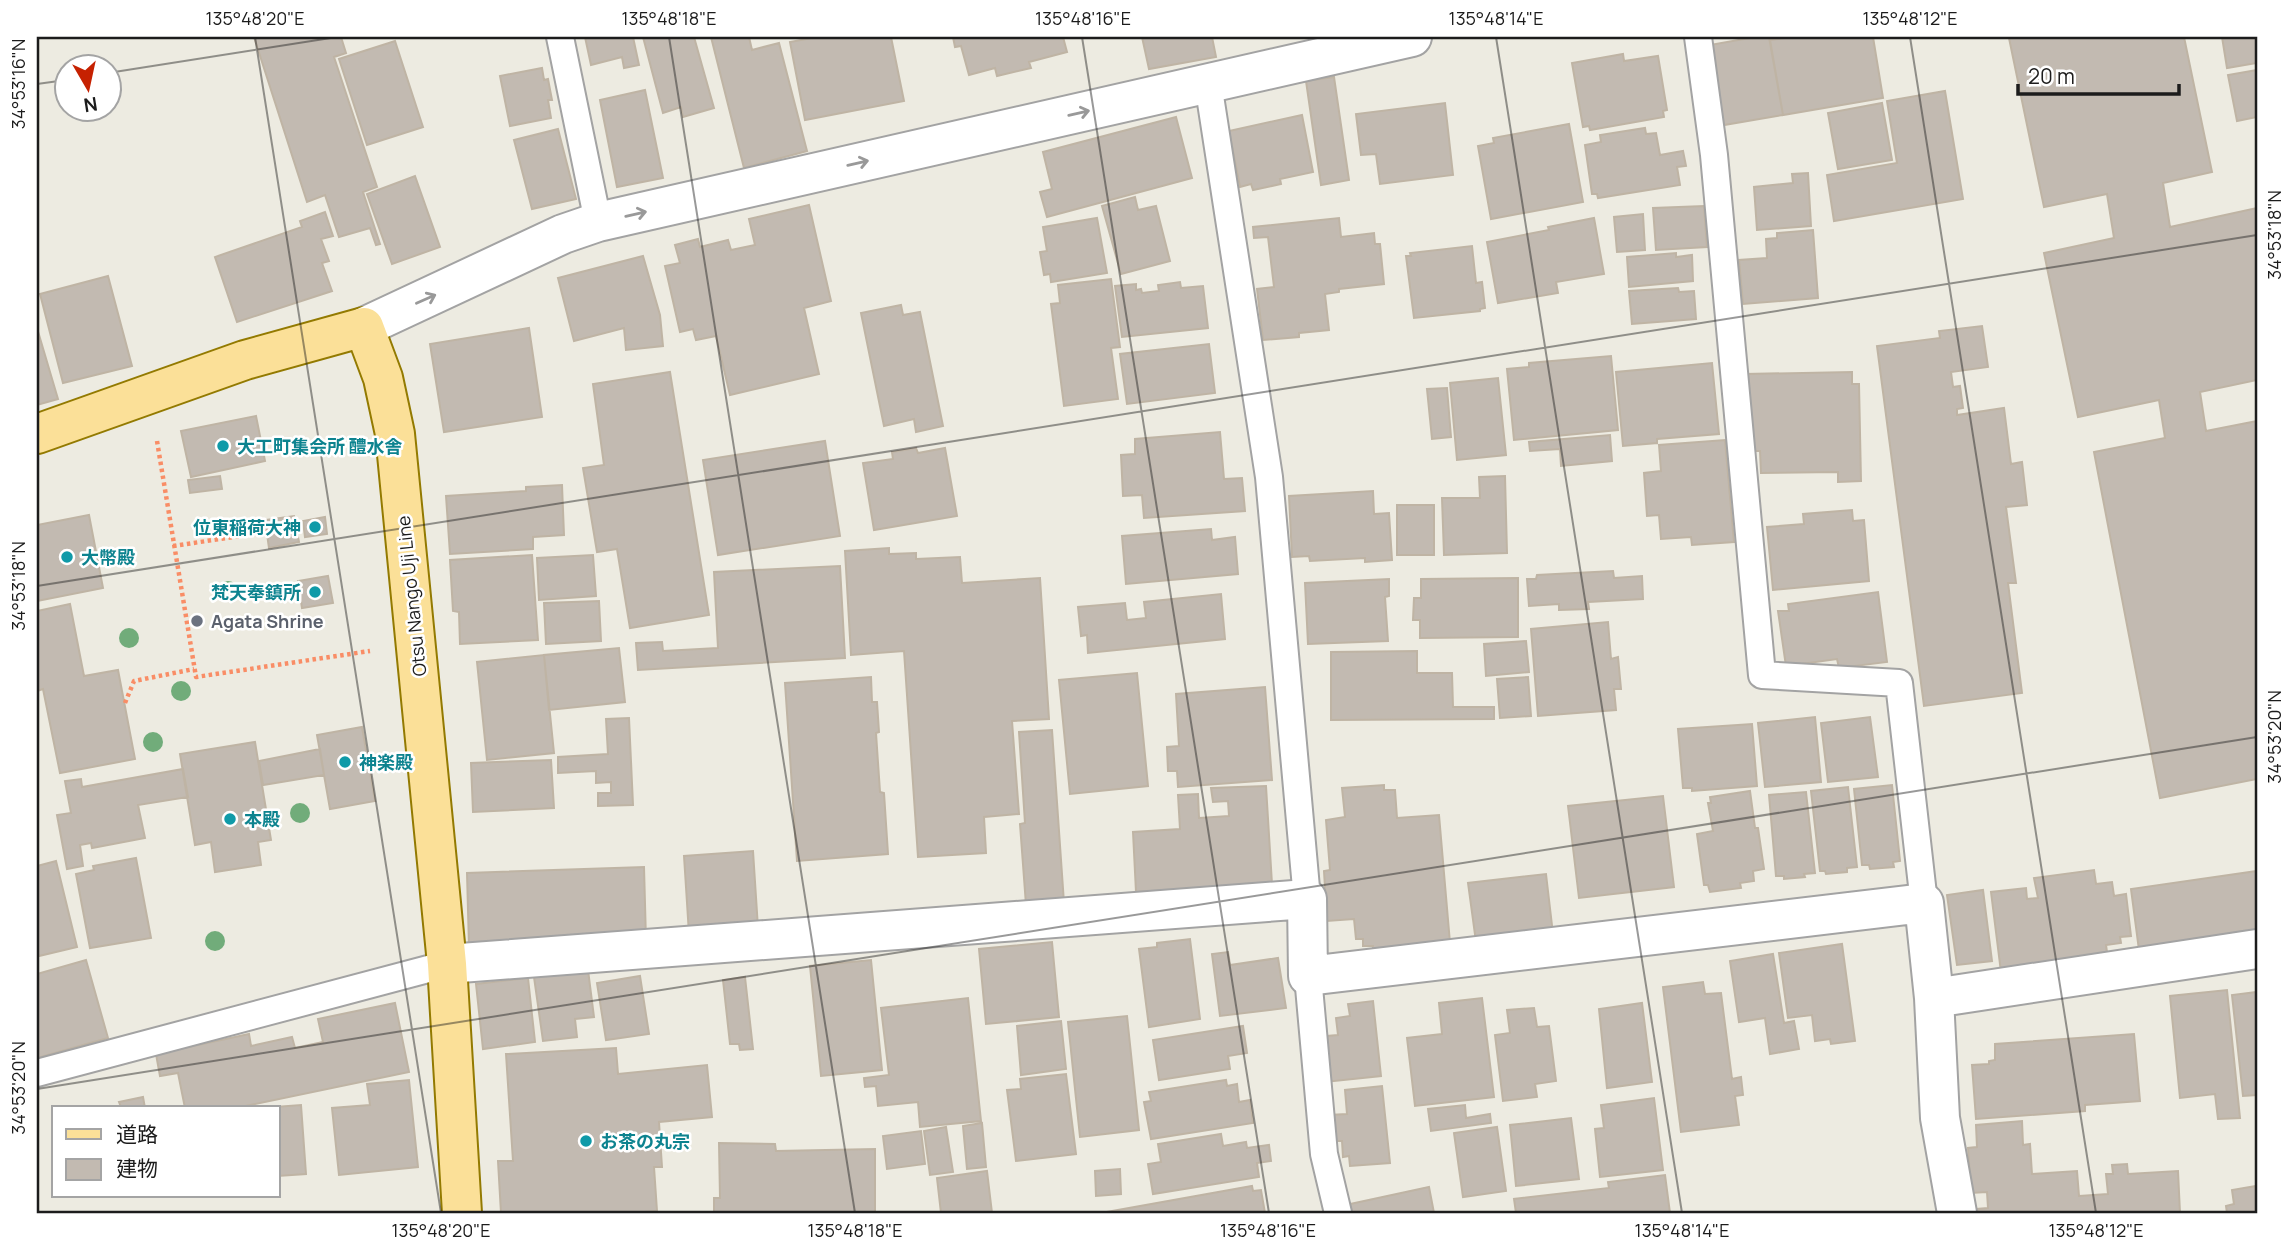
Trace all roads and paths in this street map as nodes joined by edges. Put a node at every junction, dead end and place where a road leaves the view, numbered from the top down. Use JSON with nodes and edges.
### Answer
{"nodes":[{"id":1,"x":560,"y":37,"type":"edge"},
{"id":2,"x":1412,"y":37,"type":"edge"},
{"id":3,"x":1698,"y":37,"type":"edge"},
{"id":4,"x":1208,"y":83,"type":"junction"},
{"id":5,"x":598,"y":222,"type":"junction"},
{"id":6,"x":364,"y":327,"type":"junction"},
{"id":7,"x":149,"y":394,"type":"junction"},
{"id":8,"x":37,"y":434,"type":"edge"},
{"id":9,"x":267,"y":532,"type":"dead end"},
{"id":10,"x":173,"y":545,"type":"junction"},
{"id":11,"x":378,"y":650,"type":"dead end"},
{"id":12,"x":194,"y":669,"type":"junction"},
{"id":13,"x":125,"y":703,"type":"dead end"},
{"id":14,"x":1307,"y":899,"type":"junction"},
{"id":15,"x":1924,"y":903,"type":"junction"},
{"id":16,"x":2257,"y":949,"type":"edge"},
{"id":17,"x":447,"y":964,"type":"junction"},
{"id":18,"x":1308,"y":976,"type":"junction"},
{"id":19,"x":1934,"y":998,"type":"junction"},
{"id":20,"x":37,"y":1073,"type":"edge"},
{"id":21,"x":462,"y":1213,"type":"edge"},
{"id":22,"x":1338,"y":1213,"type":"edge"},
{"id":23,"x":1957,"y":1213,"type":"edge"}],
"edges":[{"from":1,"to":5,"type":"lane"},
{"from":2,"to":4,"type":"street"},
{"from":3,"to":15,"type":"lane"},
{"from":5,"to":4,"type":"street","one_way":true},
{"from":4,"to":14,"type":"lane"},
{"from":6,"to":5,"type":"street","one_way":true},
{"from":6,"to":7,"type":"main road"},
{"from":6,"to":17,"type":"main road","name":"Otsu Nango Uji Line"},
{"from":7,"to":8,"type":"main road"},
{"from":7,"to":10,"type":"path"},
{"from":9,"to":10,"type":"path"},
{"from":10,"to":12,"type":"path"},
{"from":11,"to":12,"type":"path"},
{"from":12,"to":13,"type":"path"},
{"from":14,"to":17,"type":"street"},
{"from":14,"to":18,"type":"street"},
{"from":15,"to":18,"type":"street"},
{"from":15,"to":19,"type":"street"},
{"from":16,"to":19,"type":"street"},
{"from":17,"to":20,"type":"lane"},
{"from":17,"to":21,"type":"main road","name":"Otsu Nango Uji Line"},
{"from":18,"to":22,"type":"lane"},
{"from":19,"to":23,"type":"street"}]}
